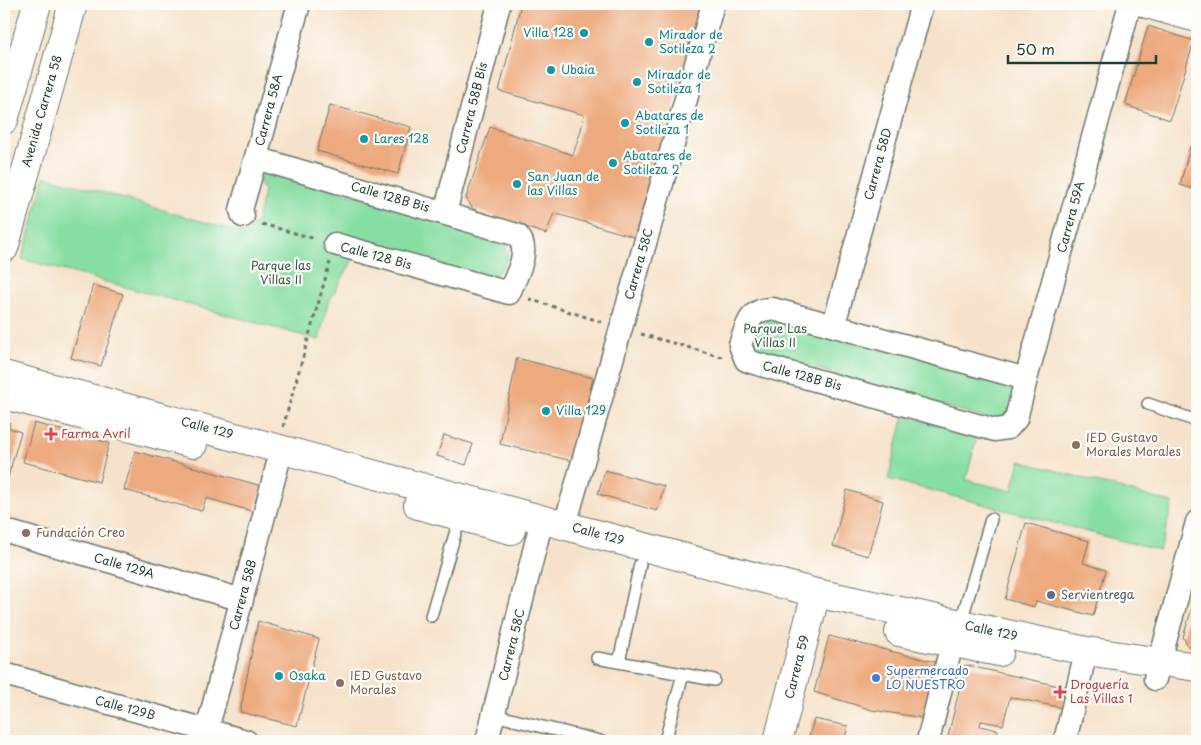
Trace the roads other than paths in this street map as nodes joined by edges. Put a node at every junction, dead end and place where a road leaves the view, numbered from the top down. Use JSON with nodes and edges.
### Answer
{"nodes":[{"id":1,"x":37,"y":4,"type":"edge"},
{"id":2,"x":73,"y":4,"type":"edge"},
{"id":3,"x":299,"y":4,"type":"edge"},
{"id":4,"x":499,"y":4,"type":"edge"},
{"id":5,"x":713,"y":4,"type":"edge"},
{"id":6,"x":922,"y":4,"type":"edge"},
{"id":7,"x":1130,"y":4,"type":"edge"},
{"id":8,"x":1147,"y":4,"type":"edge"},
{"id":9,"x":1197,"y":18,"type":"edge"},
{"id":10,"x":4,"y":120,"type":"edge"},
{"id":11,"x":256,"y":158,"type":"junction"},
{"id":12,"x":445,"y":213,"type":"junction"},
{"id":13,"x":243,"y":216,"type":"road end"},
{"id":14,"x":335,"y":244,"type":"road end"},
{"id":15,"x":4,"y":248,"type":"edge"},
{"id":16,"x":509,"y":293,"type":"joint"},
{"id":17,"x":834,"y":324,"type":"junction"},
{"id":18,"x":4,"y":375,"type":"edge"},
{"id":19,"x":1026,"y":379,"type":"junction"},
{"id":20,"x":4,"y":395,"type":"edge"},
{"id":21,"x":1148,"y":404,"type":"dead end"},
{"id":22,"x":1197,"y":421,"type":"edge"},
{"id":23,"x":1008,"y":428,"type":"joint"},
{"id":24,"x":279,"y":454,"type":"junction"},
{"id":25,"x":460,"y":516,"type":"junction"},
{"id":26,"x":991,"y":519,"type":"dead end"},
{"id":27,"x":1197,"y":522,"type":"edge"},
{"id":28,"x":549,"y":527,"type":"junction"},
{"id":29,"x":6,"y":531,"type":"dead end"},
{"id":30,"x":640,"y":564,"type":"junction"},
{"id":31,"x":242,"y":600,"type":"junction"},
{"id":32,"x":814,"y":602,"type":"junction"},
{"id":33,"x":431,"y":616,"type":"dead end"},
{"id":34,"x":956,"y":634,"type":"junction"},
{"id":35,"x":597,"y":658,"type":"dead end"},
{"id":36,"x":1084,"y":659,"type":"junction"},
{"id":37,"x":619,"y":662,"type":"junction"},
{"id":38,"x":1197,"y":667,"type":"edge"},
{"id":39,"x":1157,"y":670,"type":"junction"},
{"id":40,"x":4,"y":674,"type":"edge"},
{"id":41,"x":684,"y":674,"type":"junction"},
{"id":42,"x":714,"y":680,"type":"dead end"},
{"id":43,"x":1197,"y":685,"type":"edge"},
{"id":44,"x":494,"y":716,"type":"junction"},
{"id":45,"x":206,"y":736,"type":"edge"},
{"id":46,"x":246,"y":741,"type":"edge"},
{"id":47,"x":488,"y":741,"type":"edge"},
{"id":48,"x":600,"y":741,"type":"edge"},
{"id":49,"x":665,"y":741,"type":"edge"},
{"id":50,"x":778,"y":741,"type":"edge"},
{"id":51,"x":928,"y":741,"type":"edge"},
{"id":52,"x":1065,"y":741,"type":"edge"}],
"edges":[{"from":1,"to":10,"type":"main road"},
{"from":2,"to":15,"type":"main road","name":"Avenida Carrera 58"},
{"from":3,"to":11,"type":"street","name":"Carrera 58A"},
{"from":4,"to":12,"type":"street","name":"Carrera 58B Bis"},
{"from":5,"to":28,"type":"street","name":"Carrera 58C"},
{"from":6,"to":17,"type":"street","name":"Carrera 58D"},
{"from":7,"to":19,"type":"street","name":"Carrera 59A"},
{"from":8,"to":9,"type":"main road"},
{"from":11,"to":12,"type":"street","name":"Calle 128B Bis"},
{"from":11,"to":13,"type":"street","name":"Carrera 58A"},
{"from":12,"to":16,"type":"street","name":"Calle 128B Bis"},
{"from":14,"to":16,"type":"street","name":"Calle 128 Bis"},
{"from":17,"to":19,"type":"street","name":"Calle 128B Bis"},
{"from":17,"to":23,"type":"street","name":"Calle 128B Bis"},
{"from":18,"to":24,"type":"main road","name":"Calle 129"},
{"from":19,"to":23,"type":"street","name":"Carrera 59A"},
{"from":20,"to":24,"type":"main road","name":"Calle 129"},
{"from":21,"to":22,"type":"lane"},
{"from":24,"to":25,"type":"main road","name":"Calle 129"},
{"from":24,"to":28,"type":"main road","name":"Calle 129"},
{"from":24,"to":31,"type":"street","name":"Carrera 58B"},
{"from":25,"to":28,"type":"main road","name":"Calle 129"},
{"from":25,"to":33,"type":"lane"},
{"from":26,"to":34,"type":"lane"},
{"from":27,"to":39,"type":"street"},
{"from":28,"to":30,"type":"main road","name":"Calle 129"},
{"from":28,"to":32,"type":"main road","name":"Calle 129"},
{"from":28,"to":44,"type":"street","name":"Carrera 58C"},
{"from":29,"to":31,"type":"street","name":"Calle 129A"},
{"from":30,"to":32,"type":"main road","name":"Calle 129"},
{"from":30,"to":37,"type":"lane"},
{"from":31,"to":45,"type":"street","name":"Carrera 58B"},
{"from":32,"to":34,"type":"main road","name":"Calle 129"},
{"from":32,"to":50,"type":"main road","name":"Carrera 59"},
{"from":34,"to":36,"type":"main road","name":"Calle 129"},
{"from":34,"to":51,"type":"street"},
{"from":35,"to":37,"type":"lane"},
{"from":36,"to":39,"type":"main road","name":"Calle 129"},
{"from":36,"to":52,"type":"street"},
{"from":37,"to":41,"type":"lane"},
{"from":38,"to":39,"type":"main road","name":"Calle 129"},
{"from":39,"to":43,"type":"main road","name":"Calle 129"},
{"from":40,"to":45,"type":"street","name":"Calle 129B"},
{"from":41,"to":42,"type":"lane"},
{"from":41,"to":49,"type":"lane"},
{"from":44,"to":47,"type":"street","name":"Carrera 58C"},
{"from":44,"to":48,"type":"lane"},
{"from":45,"to":46,"type":"street","name":"Calle 129B"}]}
